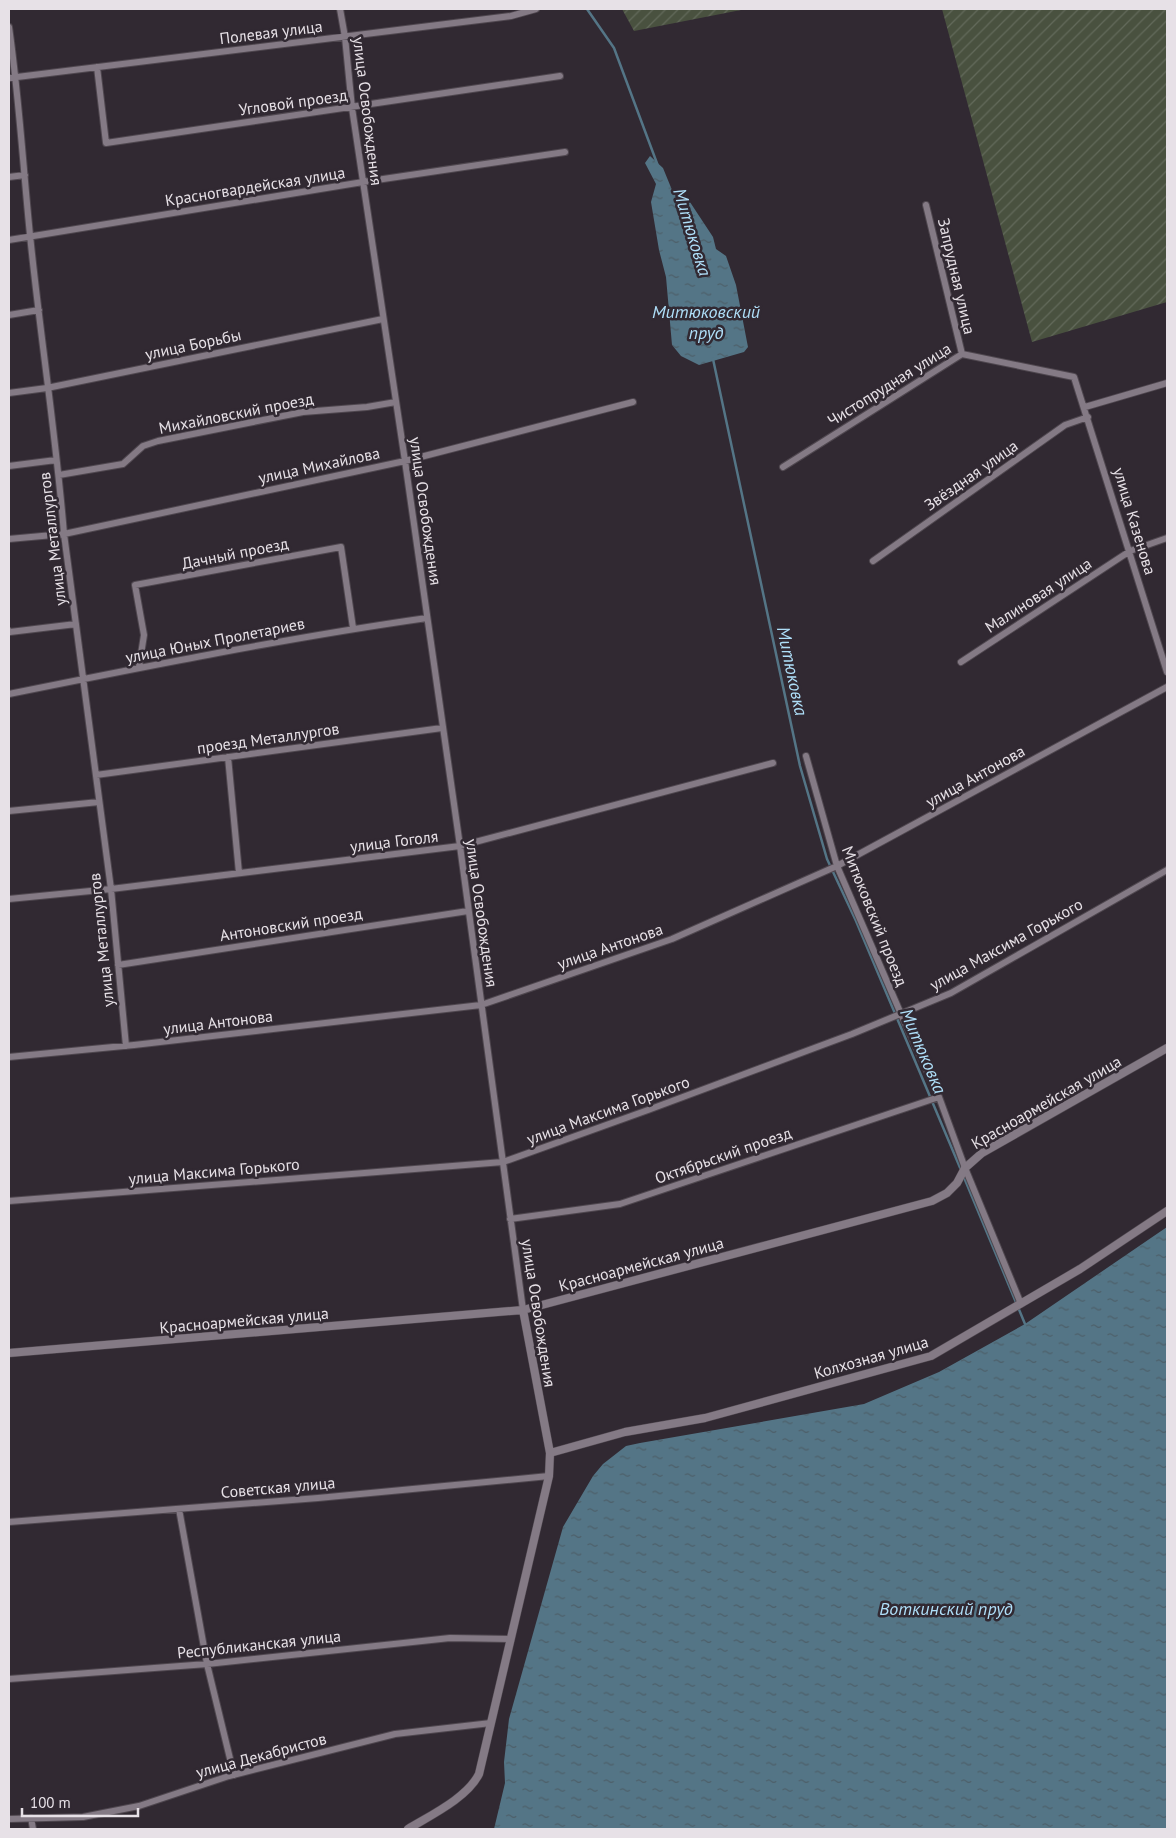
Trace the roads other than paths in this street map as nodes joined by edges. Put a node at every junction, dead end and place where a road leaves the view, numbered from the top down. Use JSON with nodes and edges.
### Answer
{"nodes":[{"id":1,"x":340,"y":9,"type":"edge"},
{"id":2,"x":536,"y":9,"type":"edge"},
{"id":3,"x":9,"y":27,"type":"edge"},
{"id":4,"x":345,"y":37,"type":"junction"},
{"id":5,"x":97,"y":67,"type":"junction"},
{"id":6,"x":560,"y":76,"type":"dead end"},
{"id":7,"x":12,"y":78,"type":"edge"},
{"id":8,"x":352,"y":108,"type":"junction"},
{"id":9,"x":565,"y":152,"type":"dead end"},
{"id":10,"x":24,"y":175,"type":"junction"},
{"id":11,"x":9,"y":177,"type":"edge"},
{"id":12,"x":363,"y":182,"type":"junction"},
{"id":13,"x":926,"y":205,"type":"dead end"},
{"id":14,"x":30,"y":236,"type":"junction"},
{"id":15,"x":9,"y":240,"type":"edge"},
{"id":16,"x":39,"y":310,"type":"junction"},
{"id":17,"x":9,"y":315,"type":"edge"},
{"id":18,"x":383,"y":319,"type":"junction"},
{"id":19,"x":962,"y":354,"type":"junction"},
{"id":20,"x":1167,"y":383,"type":"edge"},
{"id":21,"x":47,"y":388,"type":"junction"},
{"id":22,"x":9,"y":393,"type":"edge"},
{"id":23,"x":396,"y":402,"type":"junction"},
{"id":24,"x":632,"y":402,"type":"dead end"},
{"id":25,"x":1085,"y":408,"type":"junction"},
{"id":26,"x":1088,"y":417,"type":"junction"},
{"id":27,"x":56,"y":460,"type":"junction"},
{"id":28,"x":405,"y":461,"type":"junction"},
{"id":29,"x":9,"y":466,"type":"edge"},
{"id":30,"x":782,"y":467,"type":"dead end"},
{"id":31,"x":59,"y":475,"type":"junction"},
{"id":32,"x":64,"y":534,"type":"junction"},
{"id":33,"x":1167,"y":538,"type":"edge"},
{"id":34,"x":9,"y":539,"type":"edge"},
{"id":35,"x":1130,"y":550,"type":"junction"},
{"id":36,"x":873,"y":562,"type":"dead end"},
{"id":37,"x":427,"y":618,"type":"junction"},
{"id":38,"x":76,"y":624,"type":"junction"},
{"id":39,"x":353,"y":628,"type":"junction"},
{"id":40,"x":9,"y":630,"type":"edge"},
{"id":41,"x":961,"y":662,"type":"dead end"},
{"id":42,"x":139,"y":668,"type":"junction"},
{"id":43,"x":1167,"y":672,"type":"edge"},
{"id":44,"x":84,"y":679,"type":"junction"},
{"id":45,"x":1167,"y":687,"type":"edge"},
{"id":46,"x":9,"y":694,"type":"edge"},
{"id":47,"x":442,"y":728,"type":"junction"},
{"id":48,"x":806,"y":756,"type":"dead end"},
{"id":49,"x":228,"y":757,"type":"junction"},
{"id":50,"x":773,"y":763,"type":"dead end"},
{"id":51,"x":96,"y":776,"type":"junction"},
{"id":52,"x":99,"y":802,"type":"junction"},
{"id":53,"x":9,"y":811,"type":"edge"},
{"id":54,"x":460,"y":846,"type":"junction"},
{"id":55,"x":837,"y":866,"type":"junction"},
{"id":56,"x":1167,"y":870,"type":"edge"},
{"id":57,"x":239,"y":873,"type":"junction"},
{"id":58,"x":111,"y":889,"type":"junction"},
{"id":59,"x":9,"y":899,"type":"edge"},
{"id":60,"x":468,"y":911,"type":"junction"},
{"id":61,"x":118,"y":964,"type":"junction"},
{"id":62,"x":481,"y":1005,"type":"junction"},
{"id":63,"x":901,"y":1014,"type":"junction"},
{"id":64,"x":126,"y":1046,"type":"junction"},
{"id":65,"x":1167,"y":1048,"type":"edge"},
{"id":66,"x":9,"y":1057,"type":"edge"},
{"id":67,"x":940,"y":1097,"type":"junction"},
{"id":68,"x":502,"y":1162,"type":"junction"},
{"id":69,"x":965,"y":1168,"type":"junction"},
{"id":70,"x":9,"y":1201,"type":"edge"},
{"id":71,"x":1167,"y":1211,"type":"edge"},
{"id":72,"x":510,"y":1219,"type":"junction"},
{"id":73,"x":1021,"y":1304,"type":"junction"},
{"id":74,"x":523,"y":1310,"type":"junction"},
{"id":75,"x":9,"y":1353,"type":"edge"},
{"id":76,"x":550,"y":1453,"type":"junction"},
{"id":77,"x":549,"y":1476,"type":"junction"},
{"id":78,"x":178,"y":1509,"type":"junction"},
{"id":79,"x":9,"y":1522,"type":"edge"},
{"id":80,"x":511,"y":1639,"type":"junction"},
{"id":81,"x":207,"y":1664,"type":"junction"},
{"id":82,"x":9,"y":1679,"type":"edge"},
{"id":83,"x":491,"y":1723,"type":"junction"},
{"id":84,"x":234,"y":1775,"type":"junction"},
{"id":85,"x":31,"y":1818,"type":"junction"},
{"id":86,"x":9,"y":1819,"type":"edge"},
{"id":87,"x":33,"y":1829,"type":"edge"},
{"id":88,"x":408,"y":1829,"type":"edge"}],
"edges":[{"from":1,"to":4,"type":"street","name":"улица Освобождения"},
{"from":2,"to":4,"type":"street","name":"Полевая улица"},
{"from":3,"to":7,"type":"street","name":"улица Металлургов"},
{"from":4,"to":5,"type":"street","name":"Полевая улица"},
{"from":4,"to":8,"type":"street","name":"улица Освобождения"},
{"from":5,"to":7,"type":"street","name":"Полевая улица"},
{"from":5,"to":8,"type":"street","name":"Угловой проезд"},
{"from":6,"to":8,"type":"street","name":"Угловой проезд"},
{"from":7,"to":10,"type":"street","name":"улица Металлургов"},
{"from":8,"to":12,"type":"street","name":"улица Освобождения"},
{"from":9,"to":12,"type":"street","name":"Красногвардейская улица"},
{"from":10,"to":11,"type":"street"},
{"from":10,"to":14,"type":"street","name":"улица Металлургов"},
{"from":12,"to":14,"type":"street","name":"Красногвардейская улица"},
{"from":12,"to":18,"type":"street","name":"улица Освобождения"},
{"from":13,"to":19,"type":"street","name":"Запрудная улица"},
{"from":14,"to":15,"type":"street","name":"Красногвардейская улица"},
{"from":14,"to":16,"type":"street","name":"улица Металлургов"},
{"from":16,"to":17,"type":"street"},
{"from":16,"to":21,"type":"street","name":"улица Металлургов"},
{"from":18,"to":21,"type":"street","name":"улица Борьбы"},
{"from":18,"to":23,"type":"street","name":"улица Освобождения"},
{"from":19,"to":25,"type":"street","name":"Чистопрудная улица"},
{"from":19,"to":30,"type":"street","name":"Чистопрудная улица"},
{"from":20,"to":25,"type":"street"},
{"from":21,"to":22,"type":"street","name":"улица Борьбы"},
{"from":21,"to":27,"type":"street","name":"улица Металлургов"},
{"from":23,"to":28,"type":"street","name":"улица Освобождения"},
{"from":23,"to":31,"type":"street","name":"Михайловский проезд"},
{"from":24,"to":28,"type":"street","name":"улица Михайлова"},
{"from":25,"to":26,"type":"street","name":"улица Казенова"},
{"from":26,"to":35,"type":"street","name":"улица Казенова"},
{"from":26,"to":36,"type":"street","name":"Звёздная улица"},
{"from":27,"to":29,"type":"street"},
{"from":27,"to":31,"type":"street","name":"улица Металлургов"},
{"from":28,"to":32,"type":"street","name":"улица Михайлова"},
{"from":28,"to":37,"type":"street","name":"улица Освобождения"},
{"from":31,"to":32,"type":"street","name":"улица Металлургов"},
{"from":32,"to":34,"type":"street","name":"улица Михайлова"},
{"from":32,"to":38,"type":"street","name":"улица Металлургов"},
{"from":33,"to":35,"type":"street","name":"Малиновая улица"},
{"from":35,"to":41,"type":"street","name":"Малиновая улица"},
{"from":35,"to":43,"type":"street","name":"улица Казенова"},
{"from":37,"to":39,"type":"street","name":"улица Юных Пролетариев"},
{"from":37,"to":47,"type":"street","name":"улица Освобождения"},
{"from":38,"to":40,"type":"street"},
{"from":38,"to":44,"type":"street","name":"улица Металлургов"},
{"from":39,"to":42,"type":"street","name":"улица Юных Пролетариев"},
{"from":39,"to":42,"type":"street","name":"Дачный проезд"},
{"from":42,"to":44,"type":"street","name":"улица Юных Пролетариев"},
{"from":44,"to":46,"type":"street","name":"улица Юных Пролетариев"},
{"from":44,"to":51,"type":"street","name":"улица Металлургов"},
{"from":45,"to":55,"type":"street","name":"улица Антонова"},
{"from":47,"to":49,"type":"street","name":"проезд Металлургов"},
{"from":47,"to":54,"type":"street","name":"улица Освобождения"},
{"from":48,"to":55,"type":"street","name":"Митюковский проезд"},
{"from":49,"to":51,"type":"street","name":"проезд Металлургов"},
{"from":49,"to":57,"type":"street"},
{"from":50,"to":54,"type":"street","name":"улица Гоголя"},
{"from":51,"to":52,"type":"street","name":"улица Металлургов"},
{"from":52,"to":53,"type":"street"},
{"from":52,"to":58,"type":"street","name":"улица Металлургов"},
{"from":54,"to":57,"type":"street","name":"улица Гоголя"},
{"from":54,"to":60,"type":"street","name":"улица Освобождения"},
{"from":55,"to":62,"type":"street","name":"улица Антонова"},
{"from":55,"to":63,"type":"street","name":"Митюковский проезд"},
{"from":56,"to":63,"type":"street","name":"улица Максима Горького"},
{"from":57,"to":58,"type":"street","name":"улица Гоголя"},
{"from":58,"to":59,"type":"street","name":"улица Гоголя"},
{"from":58,"to":61,"type":"street","name":"улица Металлургов"},
{"from":60,"to":61,"type":"street","name":"Антоновский проезд"},
{"from":60,"to":62,"type":"street","name":"улица Освобождения"},
{"from":61,"to":64,"type":"street","name":"улица Металлургов"},
{"from":62,"to":64,"type":"street","name":"улица Антонова"},
{"from":62,"to":68,"type":"street","name":"улица Освобождения"},
{"from":63,"to":67,"type":"street","name":"Митюковский проезд"},
{"from":63,"to":68,"type":"street","name":"улица Максима Горького"},
{"from":64,"to":66,"type":"street","name":"улица Антонова"},
{"from":65,"to":69,"type":"street","name":"Красноармейская улица"},
{"from":67,"to":69,"type":"street","name":"Митюковский проезд"},
{"from":67,"to":72,"type":"street","name":"Октябрьский проезд"},
{"from":68,"to":70,"type":"street","name":"улица Максима Горького"},
{"from":68,"to":72,"type":"street","name":"улица Освобождения"},
{"from":69,"to":73,"type":"street","name":"Митюковский проезд"},
{"from":69,"to":74,"type":"street","name":"Красноармейская улица"},
{"from":71,"to":73,"type":"street","name":"Колхозная улица"},
{"from":72,"to":74,"type":"street","name":"улица Освобождения"},
{"from":73,"to":76,"type":"street","name":"Колхозная улица"},
{"from":74,"to":75,"type":"street","name":"Красноармейская улица"},
{"from":74,"to":76,"type":"street","name":"улица Освобождения"},
{"from":76,"to":77,"type":"street","name":"улица Освобождения"},
{"from":77,"to":78,"type":"street","name":"Советская улица"},
{"from":77,"to":80,"type":"street","name":"улица Освобождения"},
{"from":78,"to":79,"type":"street","name":"Советская улица"},
{"from":78,"to":81,"type":"street"},
{"from":80,"to":81,"type":"street","name":"Республиканская улица"},
{"from":80,"to":83,"type":"street","name":"улица Освобождения"},
{"from":81,"to":82,"type":"street","name":"Республиканская улица"},
{"from":81,"to":84,"type":"street"},
{"from":83,"to":84,"type":"street","name":"улица Декабристов"},
{"from":83,"to":88,"type":"street","name":"улица Освобождения"},
{"from":84,"to":85,"type":"street","name":"улица Декабристов"},
{"from":85,"to":86,"type":"street","name":"улица Декабристов"},
{"from":85,"to":87,"type":"street"}]}
